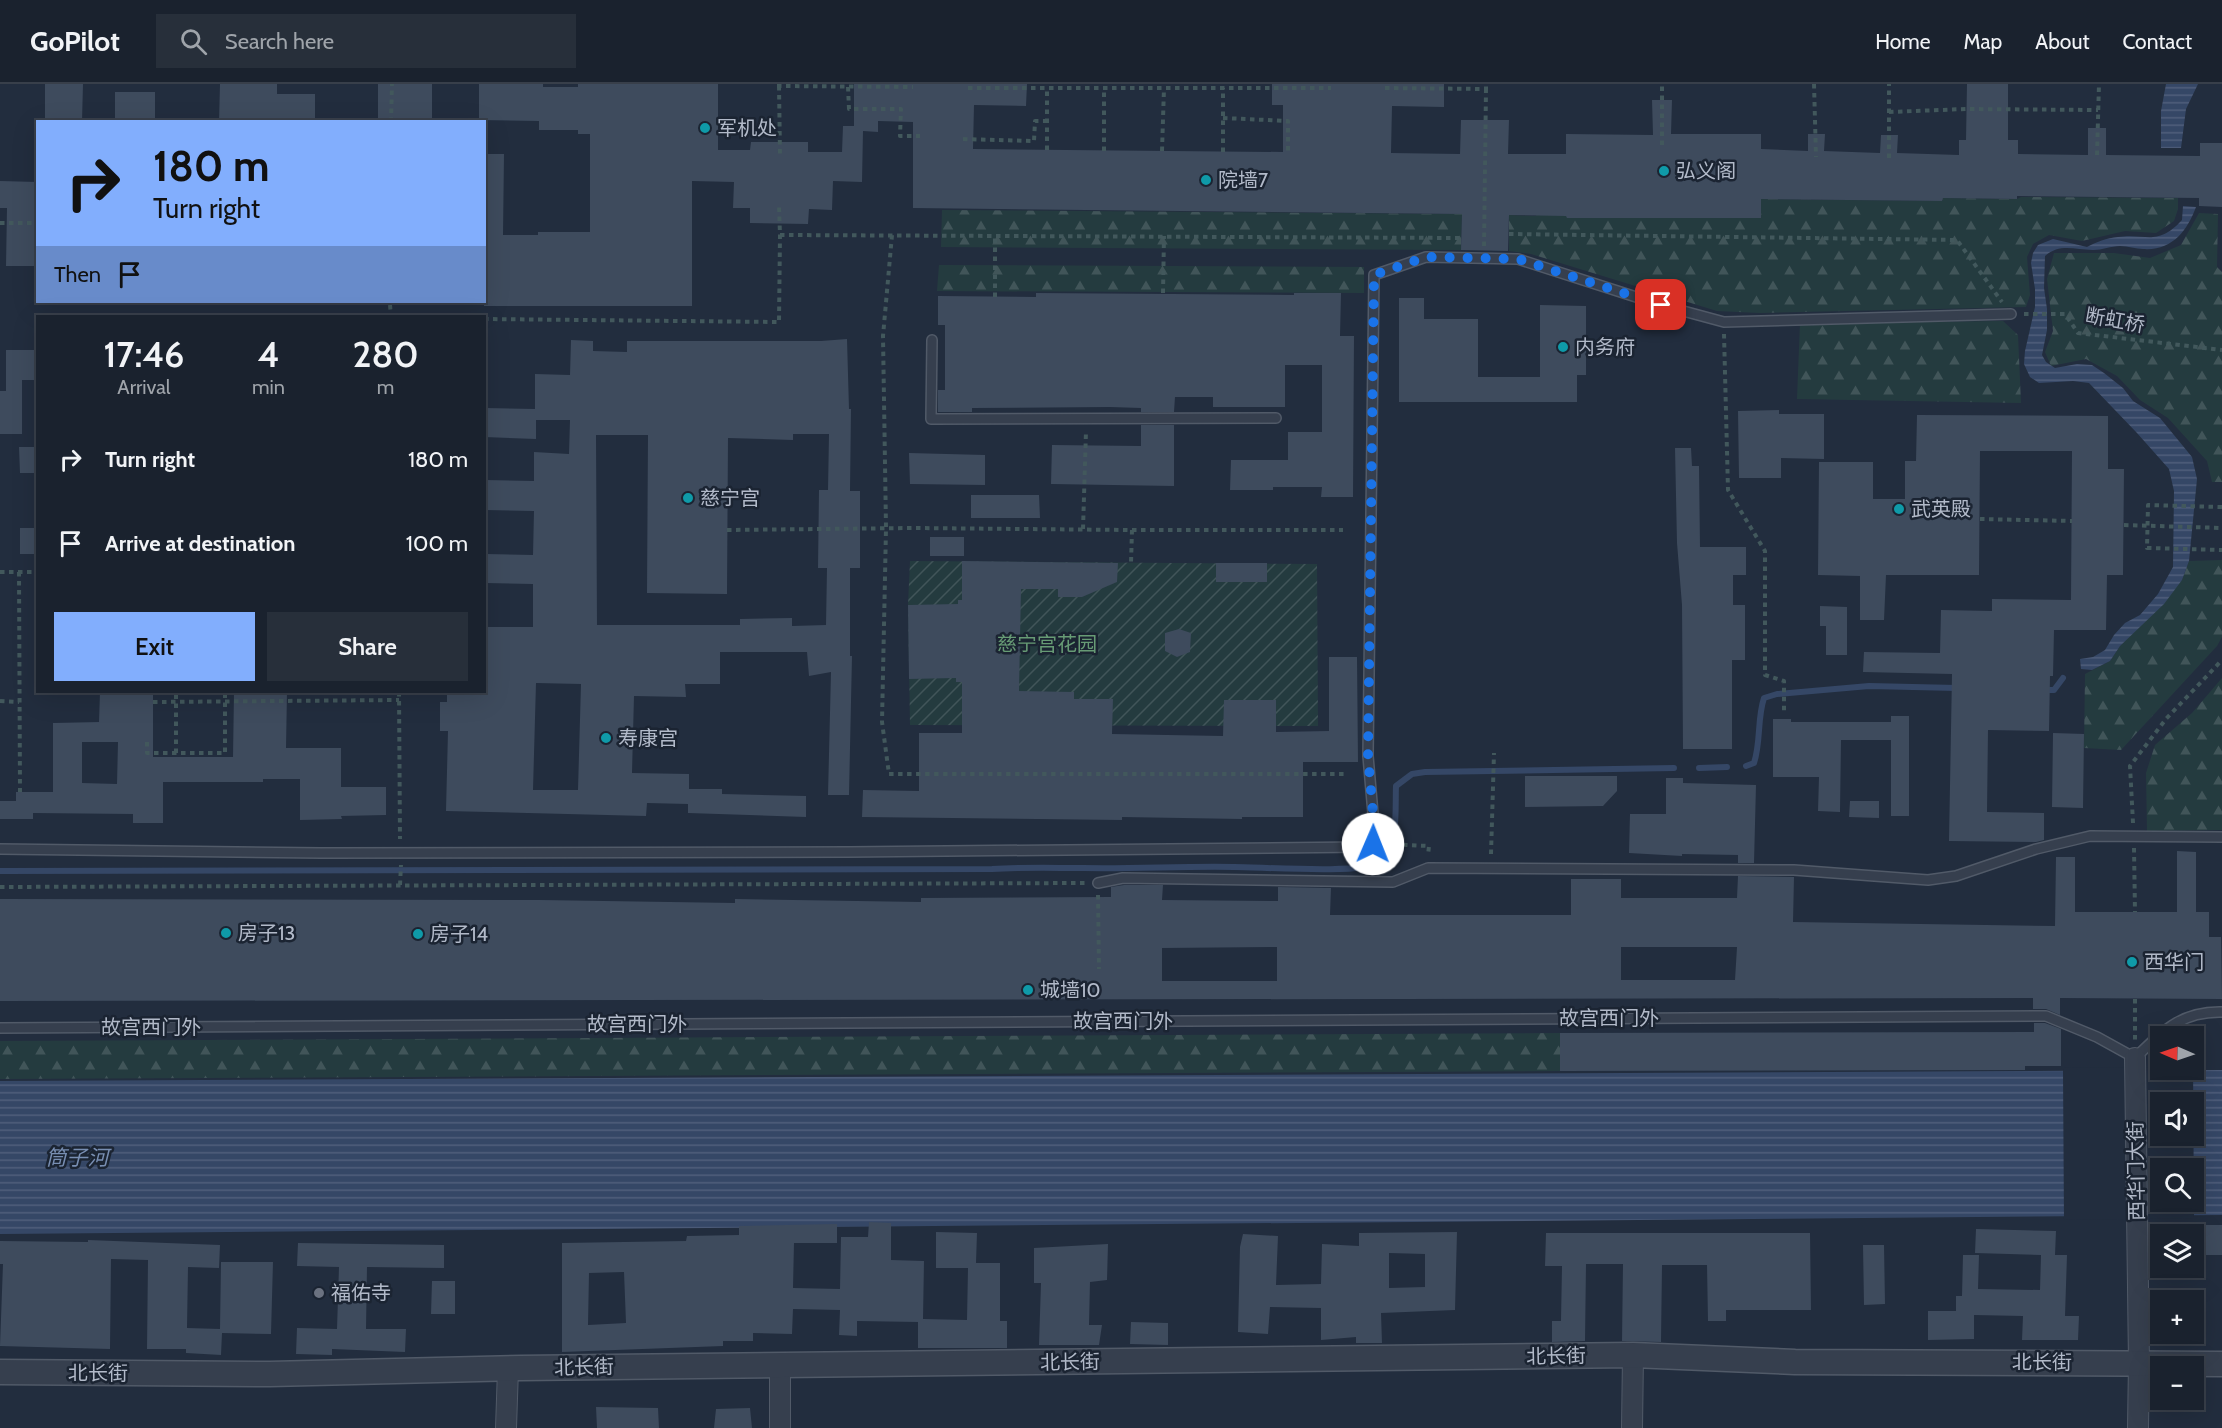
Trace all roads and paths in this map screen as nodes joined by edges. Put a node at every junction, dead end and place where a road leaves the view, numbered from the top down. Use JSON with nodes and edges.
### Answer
{"nodes":[{"id":1,"x":392,"y":84,"type":"edge"},
{"id":2,"x":1662,"y":84,"type":"edge"},
{"id":3,"x":1814,"y":84,"type":"edge"},
{"id":4,"x":1889,"y":84,"type":"edge"},
{"id":5,"x":2099,"y":84,"type":"edge"},
{"id":6,"x":779,"y":85,"type":"edge"},
{"id":7,"x":1137,"y":86,"type":"edge"},
{"id":8,"x":848,"y":87,"type":"junction"},
{"id":9,"x":913,"y":87,"type":"dead end"},
{"id":10,"x":1486,"y":87,"type":"edge"},
{"id":11,"x":968,"y":88,"type":"dead end"},
{"id":12,"x":1047,"y":88,"type":"junction"},
{"id":13,"x":1104,"y":88,"type":"junction"},
{"id":14,"x":1164,"y":88,"type":"junction"},
{"id":15,"x":1223,"y":88,"type":"junction"},
{"id":16,"x":1331,"y":88,"type":"dead end"},
{"id":17,"x":1385,"y":88,"type":"dead end"},
{"id":18,"x":2098,"y":110,"type":"junction"},
{"id":19,"x":1889,"y":112,"type":"junction"},
{"id":20,"x":1223,"y":118,"type":"junction"},
{"id":21,"x":391,"y":120,"type":"edge"},
{"id":22,"x":1047,"y":121,"type":"junction"},
{"id":23,"x":920,"y":136,"type":"dead end"},
{"id":24,"x":963,"y":139,"type":"dead end"},
{"id":25,"x":1662,"y":145,"type":"dead end"},
{"id":26,"x":1047,"y":150,"type":"dead end"},
{"id":27,"x":1104,"y":151,"type":"dead end"},
{"id":28,"x":1162,"y":151,"type":"dead end"},
{"id":29,"x":1223,"y":152,"type":"dead end"},
{"id":30,"x":1288,"y":152,"type":"dead end"},
{"id":31,"x":780,"y":155,"type":"dead end"},
{"id":32,"x":2097,"y":155,"type":"dead end"},
{"id":33,"x":1816,"y":157,"type":"dead end"},
{"id":34,"x":1888,"y":158,"type":"dead end"},
{"id":35,"x":779,"y":206,"type":"dead end"},
{"id":36,"x":0,"y":223,"type":"edge"},
{"id":37,"x":36,"y":223,"type":"edge"},
{"id":38,"x":1509,"y":234,"type":"dead end"},
{"id":39,"x":780,"y":235,"type":"junction"},
{"id":40,"x":892,"y":235,"type":"junction"},
{"id":41,"x":995,"y":236,"type":"junction"},
{"id":42,"x":1164,"y":236,"type":"junction"},
{"id":43,"x":1461,"y":237,"type":"dead end"},
{"id":44,"x":1484,"y":251,"type":"dead end"},
{"id":45,"x":1163,"y":293,"type":"dead end"},
{"id":46,"x":995,"y":297,"type":"dead end"},
{"id":47,"x":390,"y":306,"type":"dead end"},
{"id":48,"x":2011,"y":314,"type":"junction"},
{"id":49,"x":391,"y":315,"type":"edge"},
{"id":50,"x":486,"y":319,"type":"edge"},
{"id":51,"x":1724,"y":322,"type":"junction"},
{"id":52,"x":932,"y":339,"type":"dead end"},
{"id":53,"x":2222,"y":350,"type":"edge"},
{"id":54,"x":1086,"y":418,"type":"junction"},
{"id":55,"x":1276,"y":418,"type":"dead end"},
{"id":56,"x":2222,"y":507,"type":"edge"},
{"id":57,"x":1980,"y":519,"type":"dead end"},
{"id":58,"x":2072,"y":521,"type":"dead end"},
{"id":59,"x":2124,"y":525,"type":"dead end"},
{"id":60,"x":2148,"y":526,"type":"junction"},
{"id":61,"x":886,"y":528,"type":"junction"},
{"id":62,"x":2222,"y":528,"type":"edge"},
{"id":63,"x":1083,"y":529,"type":"junction"},
{"id":64,"x":727,"y":530,"type":"dead end"},
{"id":65,"x":1132,"y":530,"type":"junction"},
{"id":66,"x":1343,"y":530,"type":"dead end"},
{"id":67,"x":2222,"y":550,"type":"edge"},
{"id":68,"x":1131,"y":563,"type":"dead end"},
{"id":69,"x":0,"y":572,"type":"edge"},
{"id":70,"x":19,"y":572,"type":"junction"},
{"id":71,"x":36,"y":572,"type":"edge"},
{"id":72,"x":2222,"y":660,"type":"edge"},
{"id":73,"x":176,"y":693,"type":"edge"},
{"id":74,"x":225,"y":693,"type":"edge"},
{"id":75,"x":399,"y":693,"type":"edge"},
{"id":76,"x":399,"y":700,"type":"junction"},
{"id":77,"x":225,"y":701,"type":"junction"},
{"id":78,"x":0,"y":702,"type":"edge"},
{"id":79,"x":19,"y":702,"type":"junction"},
{"id":80,"x":153,"y":702,"type":"dead end"},
{"id":81,"x":176,"y":702,"type":"junction"},
{"id":82,"x":1784,"y":711,"type":"dead end"},
{"id":83,"x":147,"y":742,"type":"dead end"},
{"id":84,"x":176,"y":753,"type":"junction"},
{"id":85,"x":1494,"y":753,"type":"dead end"},
{"id":86,"x":1345,"y":774,"type":"dead end"},
{"id":87,"x":20,"y":792,"type":"dead end"},
{"id":88,"x":2133,"y":836,"type":"junction"},
{"id":89,"x":2222,"y":837,"type":"edge"},
{"id":90,"x":1373,"y":844,"type":"junction"},
{"id":91,"x":1419,"y":846,"type":"dead end"},
{"id":92,"x":0,"y":849,"type":"edge"},
{"id":93,"x":401,"y":853,"type":"junction"},
{"id":94,"x":1491,"y":869,"type":"junction"},
{"id":95,"x":1098,"y":883,"type":"junction"},
{"id":96,"x":400,"y":885,"type":"junction"},
{"id":97,"x":0,"y":887,"type":"edge"},
{"id":98,"x":2135,"y":912,"type":"dead end"},
{"id":99,"x":1099,"y":969,"type":"dead end"},
{"id":100,"x":2134,"y":999,"type":"dead end"},
{"id":101,"x":2222,"y":1012,"type":"edge"},
{"id":102,"x":0,"y":1028,"type":"edge"},
{"id":103,"x":2134,"y":1058,"type":"junction"},
{"id":104,"x":1633,"y":1355,"type":"junction"},
{"id":105,"x":2139,"y":1363,"type":"junction"},
{"id":106,"x":2222,"y":1364,"type":"edge"},
{"id":107,"x":780,"y":1365,"type":"junction"},
{"id":108,"x":508,"y":1369,"type":"junction"},
{"id":109,"x":0,"y":1372,"type":"edge"},
{"id":110,"x":506,"y":1428,"type":"edge"},
{"id":111,"x":780,"y":1428,"type":"edge"},
{"id":112,"x":1632,"y":1428,"type":"edge"},
{"id":113,"x":2138,"y":1428,"type":"edge"}],
"edges":[{"from":1,"to":21,"type":"path"},
{"from":2,"to":25,"type":"path"},
{"from":3,"to":33,"type":"path"},
{"from":4,"to":19,"type":"path"},
{"from":5,"to":18,"type":"path"},
{"from":6,"to":8,"type":"path"},
{"from":6,"to":31,"type":"path"},
{"from":7,"to":13,"type":"path"},
{"from":7,"to":14,"type":"path"},
{"from":8,"to":9,"type":"path"},
{"from":8,"to":23,"type":"path"},
{"from":10,"to":17,"type":"path"},
{"from":10,"to":44,"type":"path"},
{"from":11,"to":12,"type":"path"},
{"from":12,"to":13,"type":"path"},
{"from":12,"to":22,"type":"path"},
{"from":13,"to":27,"type":"path"},
{"from":14,"to":15,"type":"path"},
{"from":14,"to":28,"type":"path"},
{"from":15,"to":16,"type":"path"},
{"from":15,"to":20,"type":"path"},
{"from":18,"to":19,"type":"path"},
{"from":18,"to":32,"type":"path"},
{"from":19,"to":34,"type":"path"},
{"from":20,"to":29,"type":"path"},
{"from":20,"to":30,"type":"path"},
{"from":22,"to":24,"type":"path"},
{"from":22,"to":26,"type":"path"},
{"from":35,"to":39,"type":"path"},
{"from":36,"to":37,"type":"path"},
{"from":38,"to":48,"type":"path"},
{"from":39,"to":40,"type":"path"},
{"from":39,"to":50,"type":"path"},
{"from":40,"to":41,"type":"path"},
{"from":40,"to":61,"type":"path"},
{"from":41,"to":42,"type":"path"},
{"from":41,"to":46,"type":"path"},
{"from":42,"to":43,"type":"path"},
{"from":42,"to":45,"type":"path"},
{"from":47,"to":49,"type":"path"},
{"from":48,"to":51,"type":"lane"},
{"from":48,"to":53,"type":"path","name":"断虹桥"},
{"from":51,"to":82,"type":"path"},
{"from":51,"to":90,"type":"lane"},
{"from":52,"to":54,"type":"lane"},
{"from":54,"to":55,"type":"lane"},
{"from":54,"to":63,"type":"path"},
{"from":56,"to":60,"type":"path"},
{"from":57,"to":58,"type":"path"},
{"from":59,"to":60,"type":"path"},
{"from":60,"to":62,"type":"path"},
{"from":60,"to":67,"type":"path"},
{"from":61,"to":63,"type":"path"},
{"from":61,"to":64,"type":"path"},
{"from":61,"to":86,"type":"path"},
{"from":63,"to":65,"type":"path"},
{"from":65,"to":66,"type":"path"},
{"from":65,"to":68,"type":"path"},
{"from":69,"to":70,"type":"path"},
{"from":70,"to":71,"type":"path"},
{"from":70,"to":79,"type":"path"},
{"from":72,"to":88,"type":"path"},
{"from":73,"to":81,"type":"path"},
{"from":74,"to":77,"type":"path"},
{"from":75,"to":76,"type":"path"},
{"from":76,"to":77,"type":"path"},
{"from":76,"to":93,"type":"path"},
{"from":77,"to":81,"type":"path"},
{"from":77,"to":84,"type":"path"},
{"from":78,"to":79,"type":"path"},
{"from":79,"to":87,"type":"path"},
{"from":80,"to":81,"type":"path"},
{"from":81,"to":84,"type":"path"},
{"from":83,"to":84,"type":"path"},
{"from":85,"to":94,"type":"path"},
{"from":88,"to":89,"type":"lane"},
{"from":88,"to":94,"type":"lane"},
{"from":88,"to":98,"type":"path"},
{"from":90,"to":91,"type":"path"},
{"from":90,"to":93,"type":"lane"},
{"from":92,"to":93,"type":"lane"},
{"from":93,"to":96,"type":"path"},
{"from":94,"to":95,"type":"lane"},
{"from":95,"to":96,"type":"path"},
{"from":95,"to":99,"type":"path"},
{"from":96,"to":97,"type":"path"},
{"from":100,"to":103,"type":"path"},
{"from":101,"to":103,"type":"lane"},
{"from":102,"to":103,"type":"lane","name":"故宫西门外"},
{"from":103,"to":105,"type":"street","name":"西华门大街"},
{"from":104,"to":105,"type":"street","name":"北长街"},
{"from":104,"to":107,"type":"street","name":"北长街"},
{"from":104,"to":112,"type":"street"},
{"from":105,"to":106,"type":"street","name":"北长街"},
{"from":105,"to":113,"type":"street","name":"西华门大街"},
{"from":107,"to":108,"type":"street","name":"北长街"},
{"from":107,"to":111,"type":"street"},
{"from":108,"to":109,"type":"street","name":"北长街"},
{"from":108,"to":110,"type":"street"}]}
